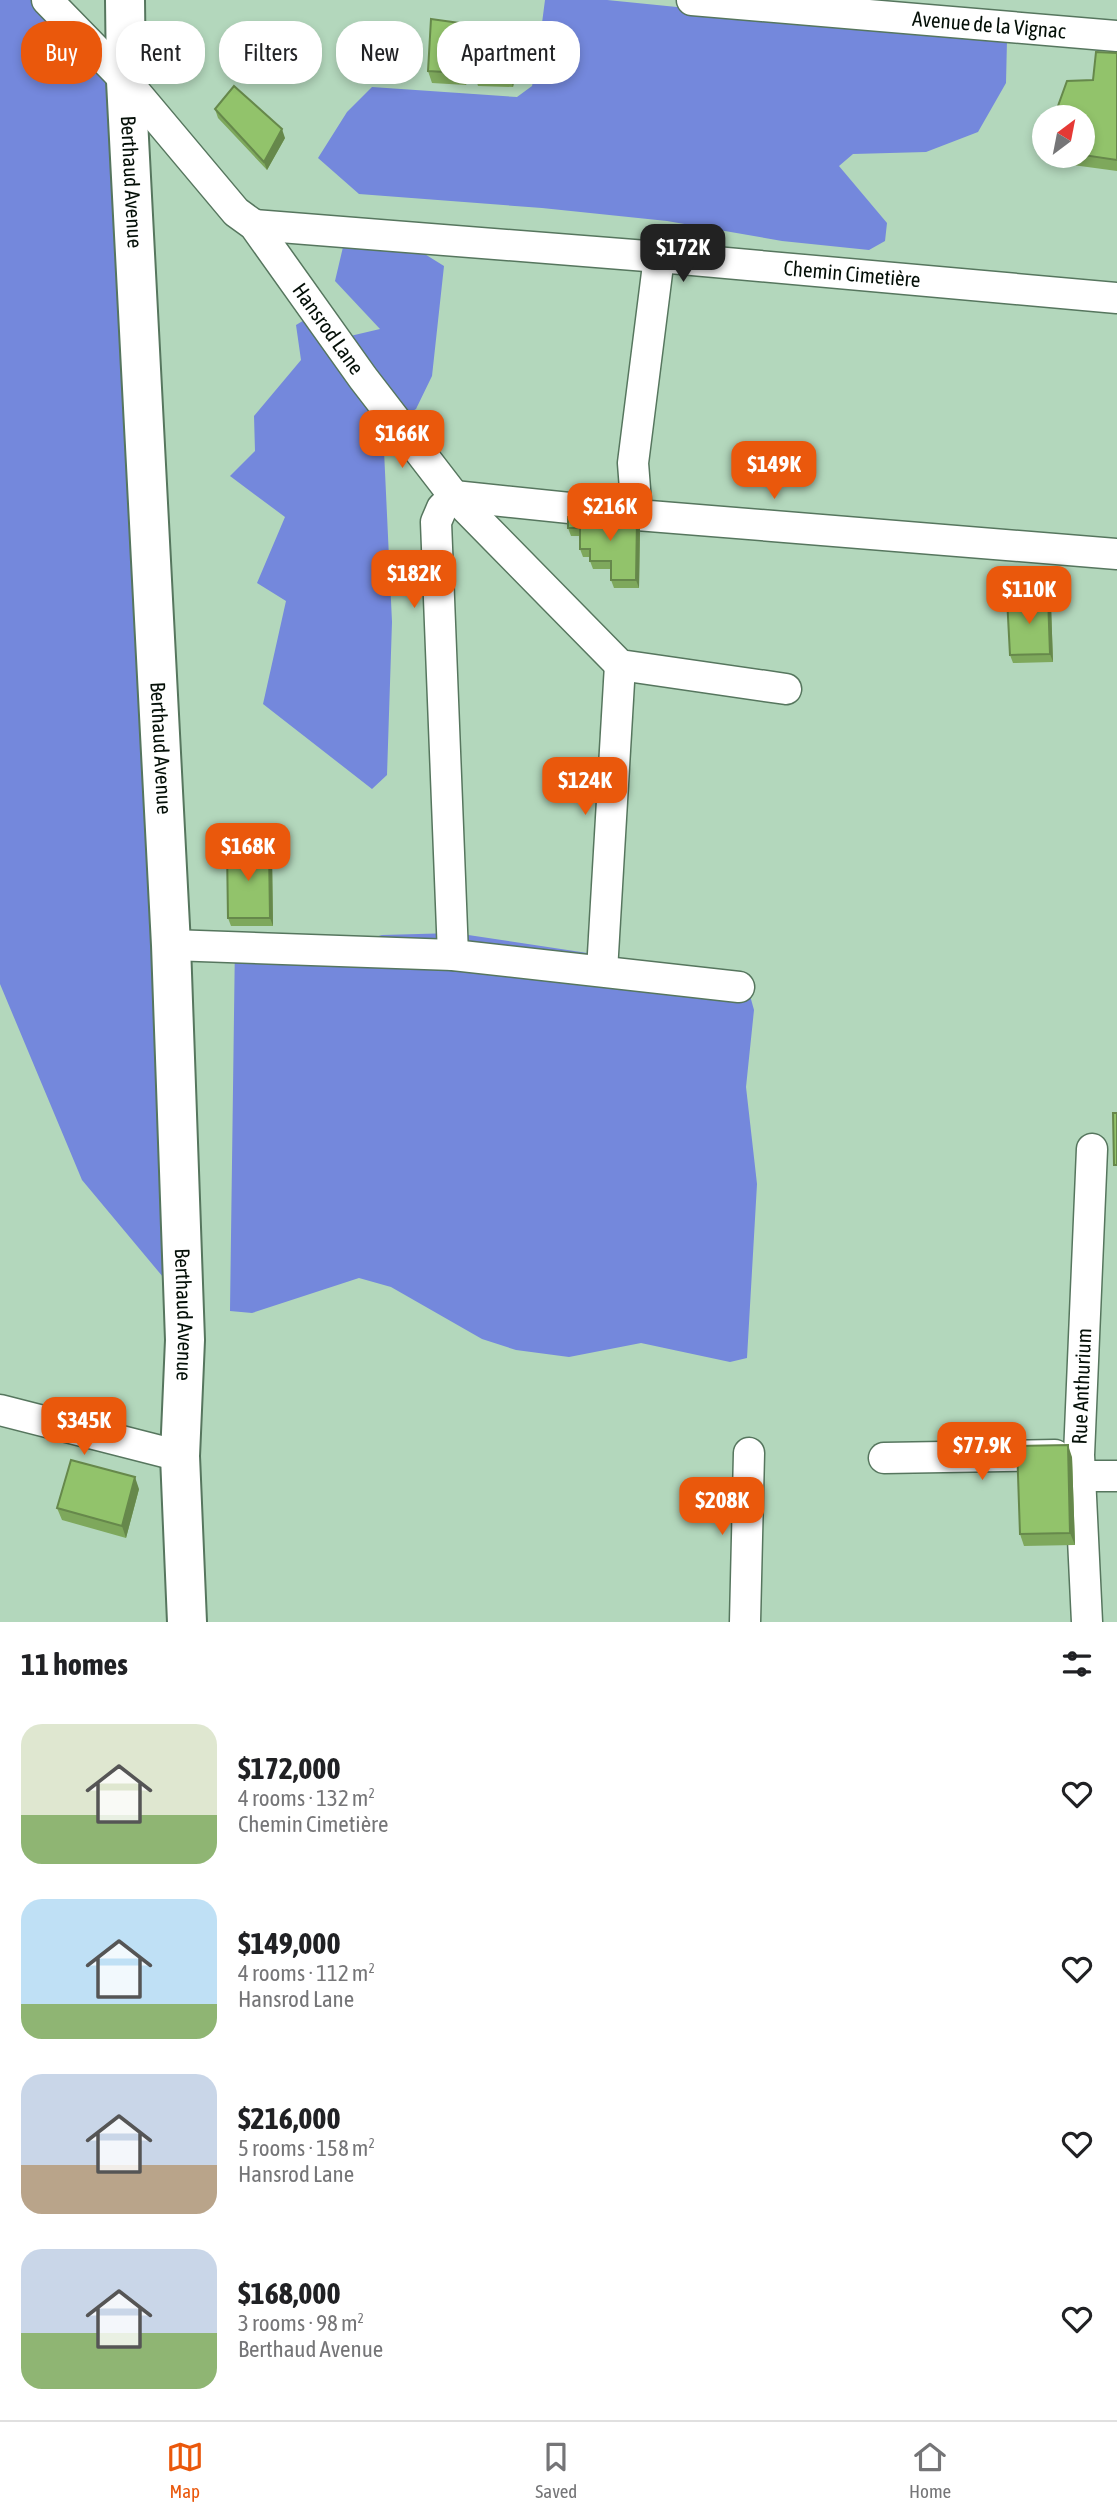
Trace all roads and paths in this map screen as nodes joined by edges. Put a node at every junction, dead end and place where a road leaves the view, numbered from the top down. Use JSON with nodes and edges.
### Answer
{"nodes":[{"id":1,"x":47,"y":0,"type":"edge"},
{"id":2,"x":125,"y":0,"type":"edge"},
{"id":3,"x":692,"y":0,"type":"edge"},
{"id":4,"x":938,"y":11,"type":"edge"},
{"id":5,"x":125,"y":21,"type":"edge"},
{"id":6,"x":1117,"y":36,"type":"edge"},
{"id":7,"x":116,"y":71,"type":"edge"},
{"id":8,"x":126,"y":84,"type":"edge"},
{"id":9,"x":129,"y":84,"type":"edge"},
{"id":10,"x":254,"y":225,"type":"junction"},
{"id":11,"x":659,"y":257,"type":"junction"},
{"id":12,"x":1117,"y":298,"type":"edge"},
{"id":13,"x":454,"y":496,"type":"junction"},
{"id":14,"x":637,"y":516,"type":"junction"},
{"id":15,"x":1117,"y":555,"type":"edge"},
{"id":16,"x":620,"y":665,"type":"junction"},
{"id":17,"x":786,"y":689,"type":"dead end"},
{"id":18,"x":170,"y":945,"type":"junction"},
{"id":19,"x":453,"y":955,"type":"junction"},
{"id":20,"x":602,"y":971,"type":"junction"},
{"id":21,"x":739,"y":987,"type":"dead end"},
{"id":22,"x":1092,"y":1149,"type":"dead end"},
{"id":23,"x":0,"y":1410,"type":"edge"},
{"id":24,"x":749,"y":1453,"type":"dead end"},
{"id":25,"x":180,"y":1456,"type":"junction"},
{"id":26,"x":884,"y":1458,"type":"dead end"},
{"id":27,"x":1080,"y":1465,"type":"junction"},
{"id":28,"x":1117,"y":1476,"type":"edge"},
{"id":29,"x":187,"y":1622,"type":"edge"},
{"id":30,"x":745,"y":1622,"type":"edge"},
{"id":31,"x":1087,"y":1622,"type":"edge"}],
"edges":[{"from":1,"to":7,"type":"street"},
{"from":2,"to":5,"type":"street","name":"Berthaud Avenue"},
{"from":3,"to":4,"type":"street","name":"Avenue de la Vignac"},
{"from":4,"to":6,"type":"street","name":"Avenue de la Vignac"},
{"from":8,"to":18,"type":"street","name":"Berthaud Avenue"},
{"from":9,"to":10,"type":"street","name":"Hansrod Lane"},
{"from":10,"to":11,"type":"street","name":"Chemin Cimetière"},
{"from":10,"to":13,"type":"street","name":"Hansrod Lane"},
{"from":11,"to":12,"type":"street","name":"Chemin Cimetière"},
{"from":11,"to":14,"type":"street"},
{"from":13,"to":14,"type":"street"},
{"from":13,"to":16,"type":"street","name":"Hansrod Lane"},
{"from":13,"to":19,"type":"street"},
{"from":14,"to":15,"type":"street"},
{"from":16,"to":17,"type":"street"},
{"from":16,"to":20,"type":"street"},
{"from":18,"to":19,"type":"street"},
{"from":18,"to":25,"type":"street","name":"Berthaud Avenue"},
{"from":19,"to":20,"type":"street"},
{"from":20,"to":21,"type":"street"},
{"from":22,"to":27,"type":"street","name":"Rue Anthurium"},
{"from":23,"to":25,"type":"street"},
{"from":24,"to":30,"type":"street"},
{"from":25,"to":29,"type":"street","name":"Berthaud Avenue"},
{"from":26,"to":27,"type":"street"},
{"from":27,"to":28,"type":"street"},
{"from":27,"to":31,"type":"street","name":"Rue Anthurium"}]}
